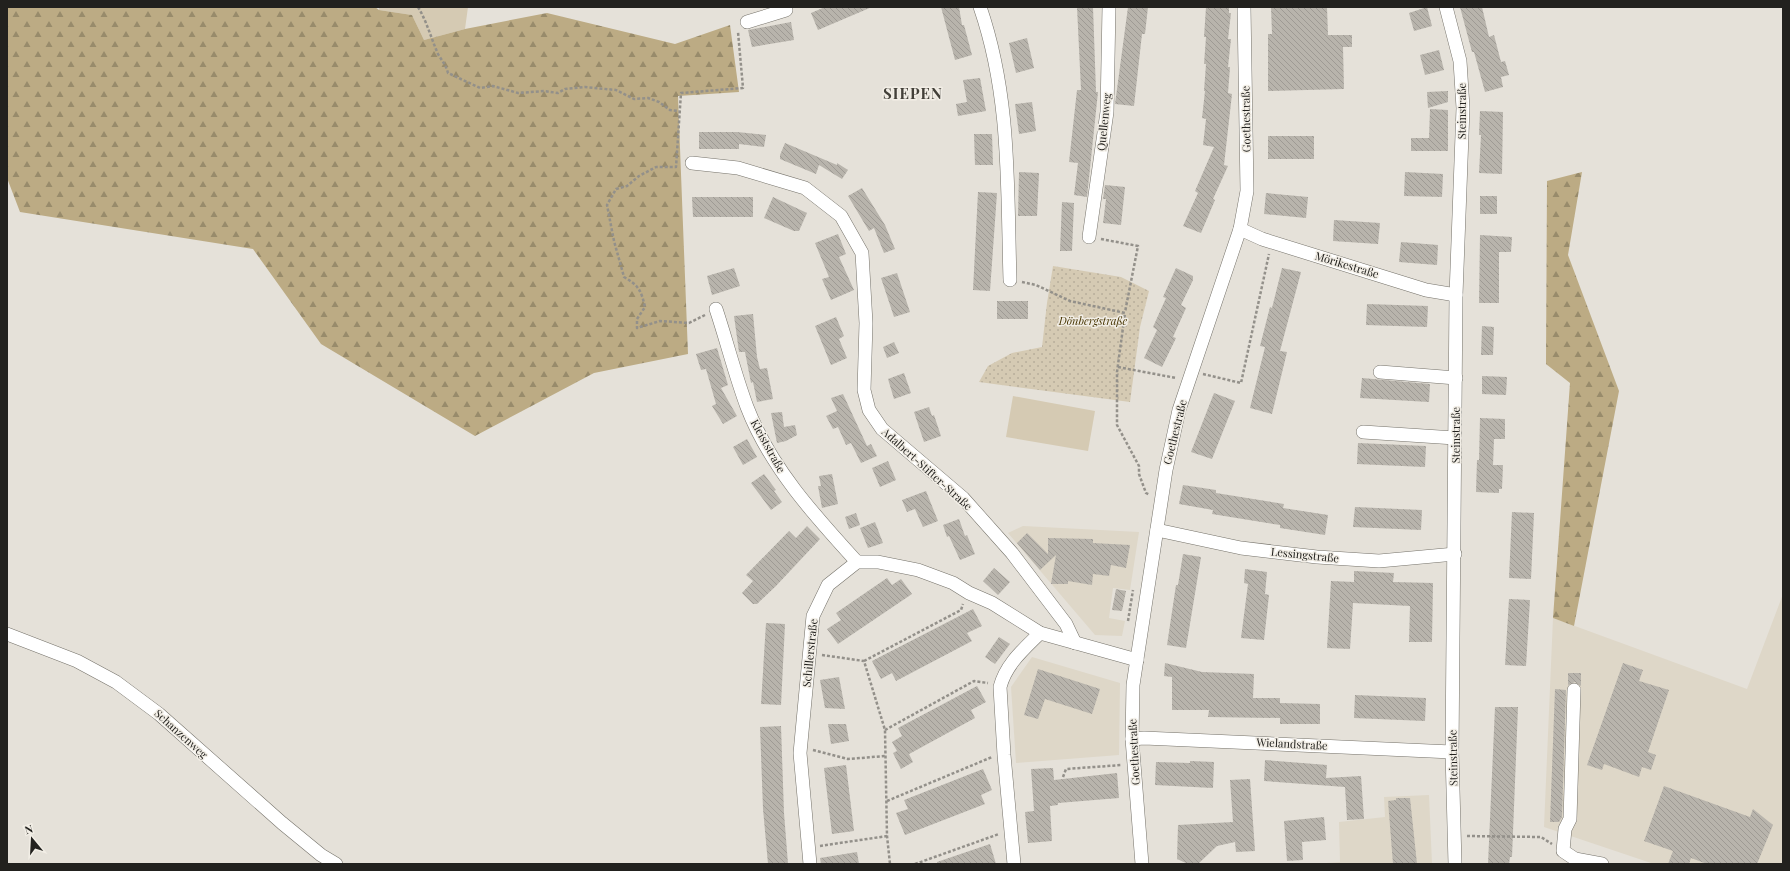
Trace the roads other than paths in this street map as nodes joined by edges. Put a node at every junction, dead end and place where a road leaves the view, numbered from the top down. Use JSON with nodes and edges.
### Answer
{"nodes":[{"id":1,"x":980,"y":7,"type":"edge"},
{"id":2,"x":1109,"y":7,"type":"edge"},
{"id":3,"x":1244,"y":7,"type":"edge"},
{"id":4,"x":1446,"y":7,"type":"edge"},
{"id":5,"x":786,"y":8,"type":"edge"},
{"id":6,"x":743,"y":26,"type":"road end"},
{"id":7,"x":692,"y":163,"type":"dead end"},
{"id":8,"x":1240,"y":229,"type":"junction"},
{"id":9,"x":1088,"y":237,"type":"road end"},
{"id":10,"x":1010,"y":280,"type":"road end"},
{"id":11,"x":1456,"y":295,"type":"junction"},
{"id":12,"x":716,"y":309,"type":"road end"},
{"id":13,"x":1380,"y":372,"type":"dead end"},
{"id":14,"x":1456,"y":378,"type":"junction"},
{"id":15,"x":1363,"y":432,"type":"dead end"},
{"id":16,"x":1455,"y":438,"type":"junction"},
{"id":17,"x":1157,"y":530,"type":"junction"},
{"id":18,"x":1455,"y":554,"type":"junction"},
{"id":19,"x":857,"y":562,"type":"junction"},
{"id":20,"x":1040,"y":633,"type":"junction"},
{"id":21,"x":7,"y":634,"type":"edge"},
{"id":22,"x":1075,"y":643,"type":"junction"},
{"id":23,"x":1138,"y":660,"type":"junction"},
{"id":24,"x":1574,"y":690,"type":"dead end"},
{"id":25,"x":1132,"y":739,"type":"junction"},
{"id":26,"x":1452,"y":752,"type":"junction"},
{"id":27,"x":336,"y":864,"type":"edge"},
{"id":28,"x":810,"y":864,"type":"edge"},
{"id":29,"x":1014,"y":864,"type":"edge"},
{"id":30,"x":1142,"y":864,"type":"edge"},
{"id":31,"x":1455,"y":864,"type":"edge"},
{"id":32,"x":1602,"y":864,"type":"edge"}],
"edges":[{"from":1,"to":10,"type":"street"},
{"from":2,"to":9,"type":"street","name":"Quellenweg"},
{"from":3,"to":8,"type":"street","name":"Goethestraße"},
{"from":4,"to":11,"type":"street","name":"Steinstraße"},
{"from":5,"to":6,"type":"street"},
{"from":7,"to":22,"type":"street","name":"Adalbert-Stifter-Straße"},
{"from":8,"to":11,"type":"street","name":"Mörikestraße"},
{"from":8,"to":17,"type":"street","name":"Goethestraße"},
{"from":11,"to":14,"type":"street","name":"Steinstraße"},
{"from":12,"to":19,"type":"street","name":"Kleiststraße"},
{"from":13,"to":14,"type":"street"},
{"from":14,"to":16,"type":"street","name":"Steinstraße"},
{"from":15,"to":16,"type":"street"},
{"from":16,"to":18,"type":"street","name":"Steinstraße"},
{"from":17,"to":18,"type":"street","name":"Lessingstraße"},
{"from":17,"to":23,"type":"street","name":"Goethestraße"},
{"from":18,"to":26,"type":"street","name":"Steinstraße"},
{"from":19,"to":20,"type":"street"},
{"from":19,"to":28,"type":"street","name":"Schillerstraße"},
{"from":20,"to":22,"type":"street"},
{"from":20,"to":29,"type":"street"},
{"from":21,"to":27,"type":"street","name":"Schanzenweg"},
{"from":22,"to":23,"type":"street"},
{"from":23,"to":25,"type":"street","name":"Goethestraße"},
{"from":24,"to":32,"type":"street"},
{"from":25,"to":26,"type":"street","name":"Wielandstraße"},
{"from":25,"to":30,"type":"street","name":"Goethestraße"},
{"from":26,"to":31,"type":"street","name":"Steinstraße"}]}
